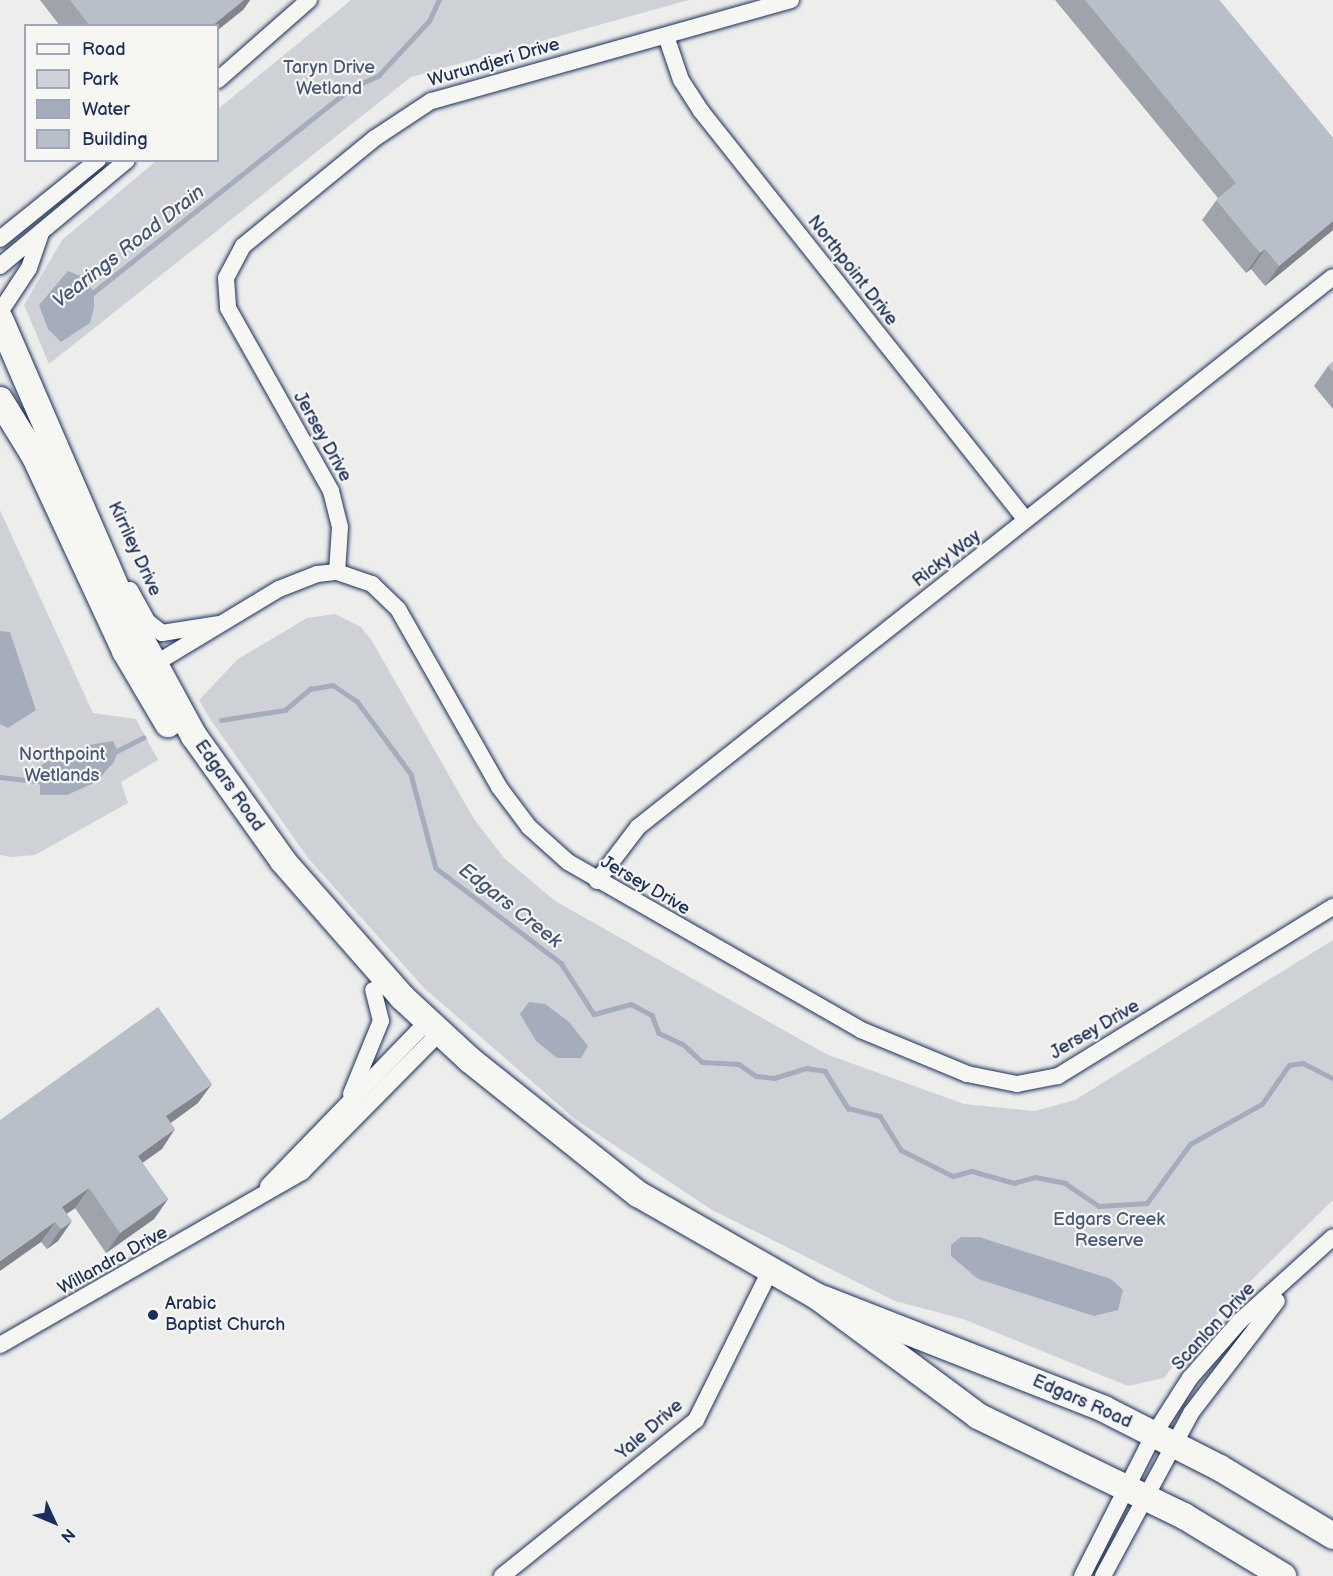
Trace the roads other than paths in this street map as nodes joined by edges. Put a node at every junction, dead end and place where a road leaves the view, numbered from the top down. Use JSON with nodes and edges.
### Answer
{"nodes":[{"id":1,"x":309,"y":0,"type":"edge"},
{"id":2,"x":791,"y":0,"type":"edge"},
{"id":3,"x":283,"y":21,"type":"junction"},
{"id":4,"x":666,"y":36,"type":"junction"},
{"id":5,"x":219,"y":68,"type":"edge"},
{"id":6,"x":219,"y":79,"type":"edge"},
{"id":7,"x":96,"y":162,"type":"edge"},
{"id":8,"x":125,"y":162,"type":"edge"},
{"id":9,"x":0,"y":224,"type":"edge"},
{"id":10,"x":19,"y":224,"type":"junction"},
{"id":11,"x":42,"y":232,"type":"junction"},
{"id":12,"x":0,"y":239,"type":"edge"},
{"id":13,"x":0,"y":266,"type":"edge"},
{"id":14,"x":228,"y":271,"type":"joint"},
{"id":15,"x":1333,"y":277,"type":"edge"},
{"id":16,"x":0,"y":312,"type":"edge"},
{"id":17,"x":0,"y":319,"type":"edge"},
{"id":18,"x":0,"y":400,"type":"edge"},
{"id":19,"x":46,"y":426,"type":"junction"},
{"id":20,"x":1026,"y":520,"type":"junction"},
{"id":21,"x":337,"y":572,"type":"junction"},
{"id":22,"x":219,"y":624,"type":"junction"},
{"id":23,"x":146,"y":668,"type":"junction"},
{"id":24,"x":597,"y":881,"type":"junction"},
{"id":25,"x":1333,"y":907,"type":"edge"},
{"id":26,"x":373,"y":990,"type":"junction"},
{"id":27,"x":428,"y":1033,"type":"junction"},
{"id":28,"x":344,"y":1108,"type":"junction"},
{"id":29,"x":244,"y":1210,"type":"junction"},
{"id":30,"x":1333,"y":1237,"type":"edge"},
{"id":31,"x":1314,"y":1256,"type":"junction"},
{"id":32,"x":770,"y":1271,"type":"junction"},
{"id":33,"x":818,"y":1297,"type":"junction"},
{"id":34,"x":0,"y":1345,"type":"edge"},
{"id":35,"x":1164,"y":1440,"type":"junction"},
{"id":36,"x":1137,"y":1493,"type":"junction"},
{"id":37,"x":1333,"y":1536,"type":"edge"},
{"id":38,"x":502,"y":1576,"type":"edge"},
{"id":39,"x":1082,"y":1576,"type":"edge"},
{"id":40,"x":1103,"y":1576,"type":"edge"},
{"id":41,"x":1282,"y":1576,"type":"edge"}],
"edges":[{"from":1,"to":3,"type":"street"},
{"from":2,"to":4,"type":"street","name":"Wurundjeri Drive"},
{"from":3,"to":5,"type":"street"},
{"from":3,"to":6,"type":"street"},
{"from":4,"to":14,"type":"street","name":"Wurundjeri Drive"},
{"from":4,"to":20,"type":"street","name":"Northpoint Drive"},
{"from":7,"to":10,"type":"street"},
{"from":8,"to":11,"type":"street"},
{"from":9,"to":10,"type":"street"},
{"from":10,"to":12,"type":"street"},
{"from":11,"to":13,"type":"street"},
{"from":11,"to":16,"type":"street"},
{"from":14,"to":21,"type":"street","name":"Jersey Drive"},
{"from":15,"to":20,"type":"street","name":"Ricky Way"},
{"from":17,"to":19,"type":"main road","name":"Edgars Road"},
{"from":18,"to":23,"type":"main road","name":"Edgars Road"},
{"from":19,"to":22,"type":"street","name":"Kirriley Drive"},
{"from":19,"to":23,"type":"main road","name":"Edgars Road"},
{"from":20,"to":24,"type":"street","name":"Ricky Way"},
{"from":21,"to":22,"type":"street","name":"Kirriley Drive"},
{"from":21,"to":24,"type":"street","name":"Jersey Drive"},
{"from":22,"to":23,"type":"street","name":"Kirriley Drive"},
{"from":23,"to":26,"type":"main road","name":"Edgars Road"},
{"from":23,"to":27,"type":"main road","name":"Edgars Road"},
{"from":24,"to":25,"type":"street","name":"Jersey Drive"},
{"from":26,"to":27,"type":"main road","name":"Edgars Road"},
{"from":26,"to":28,"type":"street"},
{"from":27,"to":28,"type":"street","name":"Willandra Drive"},
{"from":27,"to":29,"type":"street","name":"Willandra Drive"},
{"from":27,"to":32,"type":"main road","name":"Edgars Road"},
{"from":28,"to":29,"type":"street","name":"Willandra Drive"},
{"from":29,"to":34,"type":"street","name":"Willandra Drive"},
{"from":30,"to":31,"type":"street","name":"Scanlon Drive"},
{"from":31,"to":35,"type":"street","name":"Scanlon Drive"},
{"from":31,"to":35,"type":"street","name":"Scanlon Drive"},
{"from":32,"to":33,"type":"main road","name":"Edgars Road"},
{"from":32,"to":38,"type":"street","name":"Yale Drive"},
{"from":33,"to":35,"type":"main road","name":"Edgars Road"},
{"from":33,"to":36,"type":"main road","name":"Edgars Road"},
{"from":35,"to":36,"type":"street"},
{"from":35,"to":36,"type":"street"},
{"from":35,"to":37,"type":"main road","name":"Edgars Road"},
{"from":36,"to":39,"type":"street"},
{"from":36,"to":40,"type":"street"},
{"from":36,"to":41,"type":"main road","name":"Edgars Road"}]}
